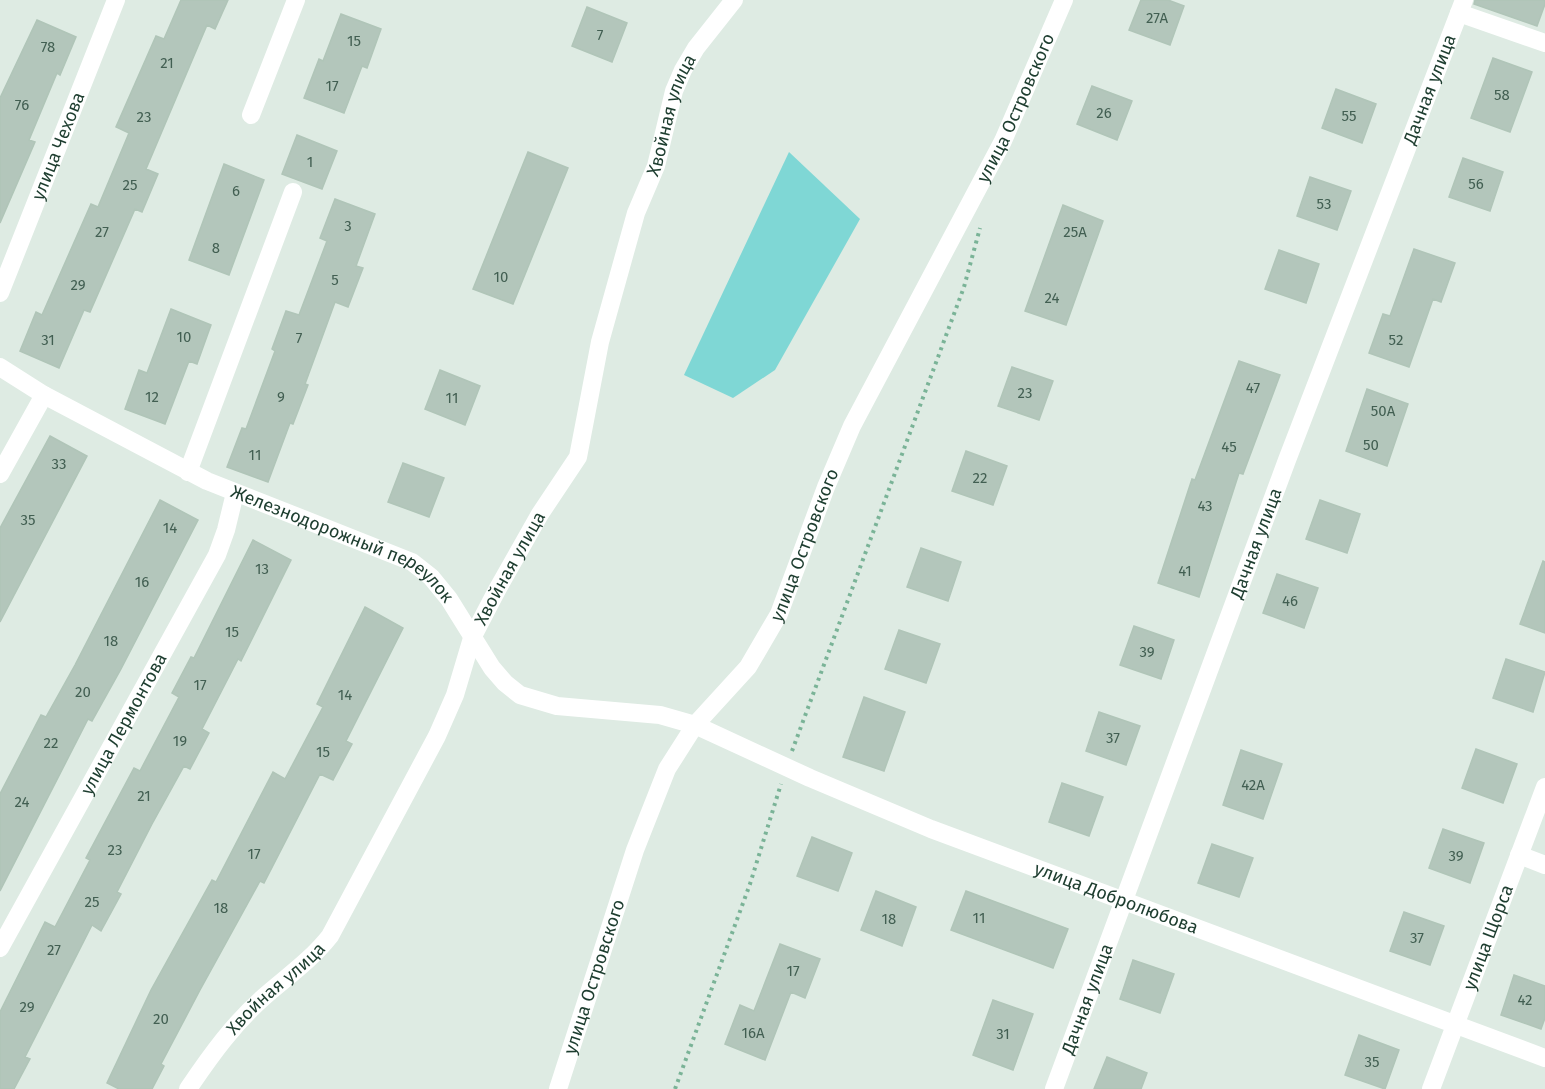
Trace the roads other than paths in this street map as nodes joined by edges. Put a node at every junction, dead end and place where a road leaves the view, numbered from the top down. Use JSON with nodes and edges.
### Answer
{"nodes":[{"id":1,"x":116,"y":0,"type":"edge"},
{"id":2,"x":296,"y":0,"type":"edge"},
{"id":3,"x":734,"y":0,"type":"edge"},
{"id":4,"x":1064,"y":0,"type":"edge"},
{"id":5,"x":1462,"y":7,"type":"edge"},
{"id":6,"x":1545,"y":43,"type":"edge"},
{"id":7,"x":251,"y":115,"type":"dead end"},
{"id":8,"x":293,"y":192,"type":"dead end"},
{"id":9,"x":0,"y":293,"type":"edge"},
{"id":10,"x":0,"y":368,"type":"edge"},
{"id":11,"x":44,"y":395,"type":"junction"},
{"id":12,"x":188,"y":472,"type":"junction"},
{"id":13,"x":0,"y":474,"type":"edge"},
{"id":14,"x":235,"y":493,"type":"junction"},
{"id":15,"x":472,"y":638,"type":"junction"},
{"id":16,"x":695,"y":725,"type":"junction"},
{"id":17,"x":1545,"y":788,"type":"edge"},
{"id":18,"x":1519,"y":855,"type":"junction"},
{"id":19,"x":1545,"y":865,"type":"edge"},
{"id":20,"x":1123,"y":902,"type":"junction"},
{"id":21,"x":0,"y":948,"type":"edge"},
{"id":22,"x":1455,"y":1025,"type":"junction"},
{"id":23,"x":1545,"y":1058,"type":"edge"},
{"id":24,"x":188,"y":1089,"type":"edge"},
{"id":25,"x":558,"y":1089,"type":"edge"},
{"id":26,"x":1054,"y":1089,"type":"edge"},
{"id":27,"x":1431,"y":1089,"type":"edge"}],
"edges":[{"from":1,"to":9,"type":"street","name":"улица Чехова"},
{"from":2,"to":7,"type":"street"},
{"from":3,"to":15,"type":"street","name":"Хвойная улица"},
{"from":4,"to":16,"type":"street","name":"улица Островского"},
{"from":5,"to":6,"type":"street"},
{"from":5,"to":20,"type":"street","name":"Дачная улица"},
{"from":8,"to":12,"type":"street"},
{"from":10,"to":11,"type":"street","name":"Железнодорожный переулок"},
{"from":11,"to":12,"type":"street","name":"Железнодорожный переулок"},
{"from":11,"to":13,"type":"street"},
{"from":12,"to":14,"type":"street","name":"Железнодорожный переулок"},
{"from":14,"to":15,"type":"street","name":"Железнодорожный переулок"},
{"from":14,"to":21,"type":"street","name":"улица Лермонтова"},
{"from":15,"to":16,"type":"street","name":"Железнодорожный переулок"},
{"from":15,"to":24,"type":"street","name":"Хвойная улица"},
{"from":16,"to":20,"type":"street","name":"улица Добролюбова"},
{"from":16,"to":25,"type":"street","name":"улица Островского"},
{"from":17,"to":18,"type":"street","name":"улица Щорса"},
{"from":18,"to":19,"type":"street"},
{"from":18,"to":22,"type":"street","name":"улица Щорса"},
{"from":20,"to":22,"type":"street","name":"улица Добролюбова"},
{"from":20,"to":26,"type":"street","name":"Дачная улица"},
{"from":22,"to":23,"type":"street","name":"улица Добролюбова"},
{"from":22,"to":27,"type":"street","name":"улица Щорса"}]}
